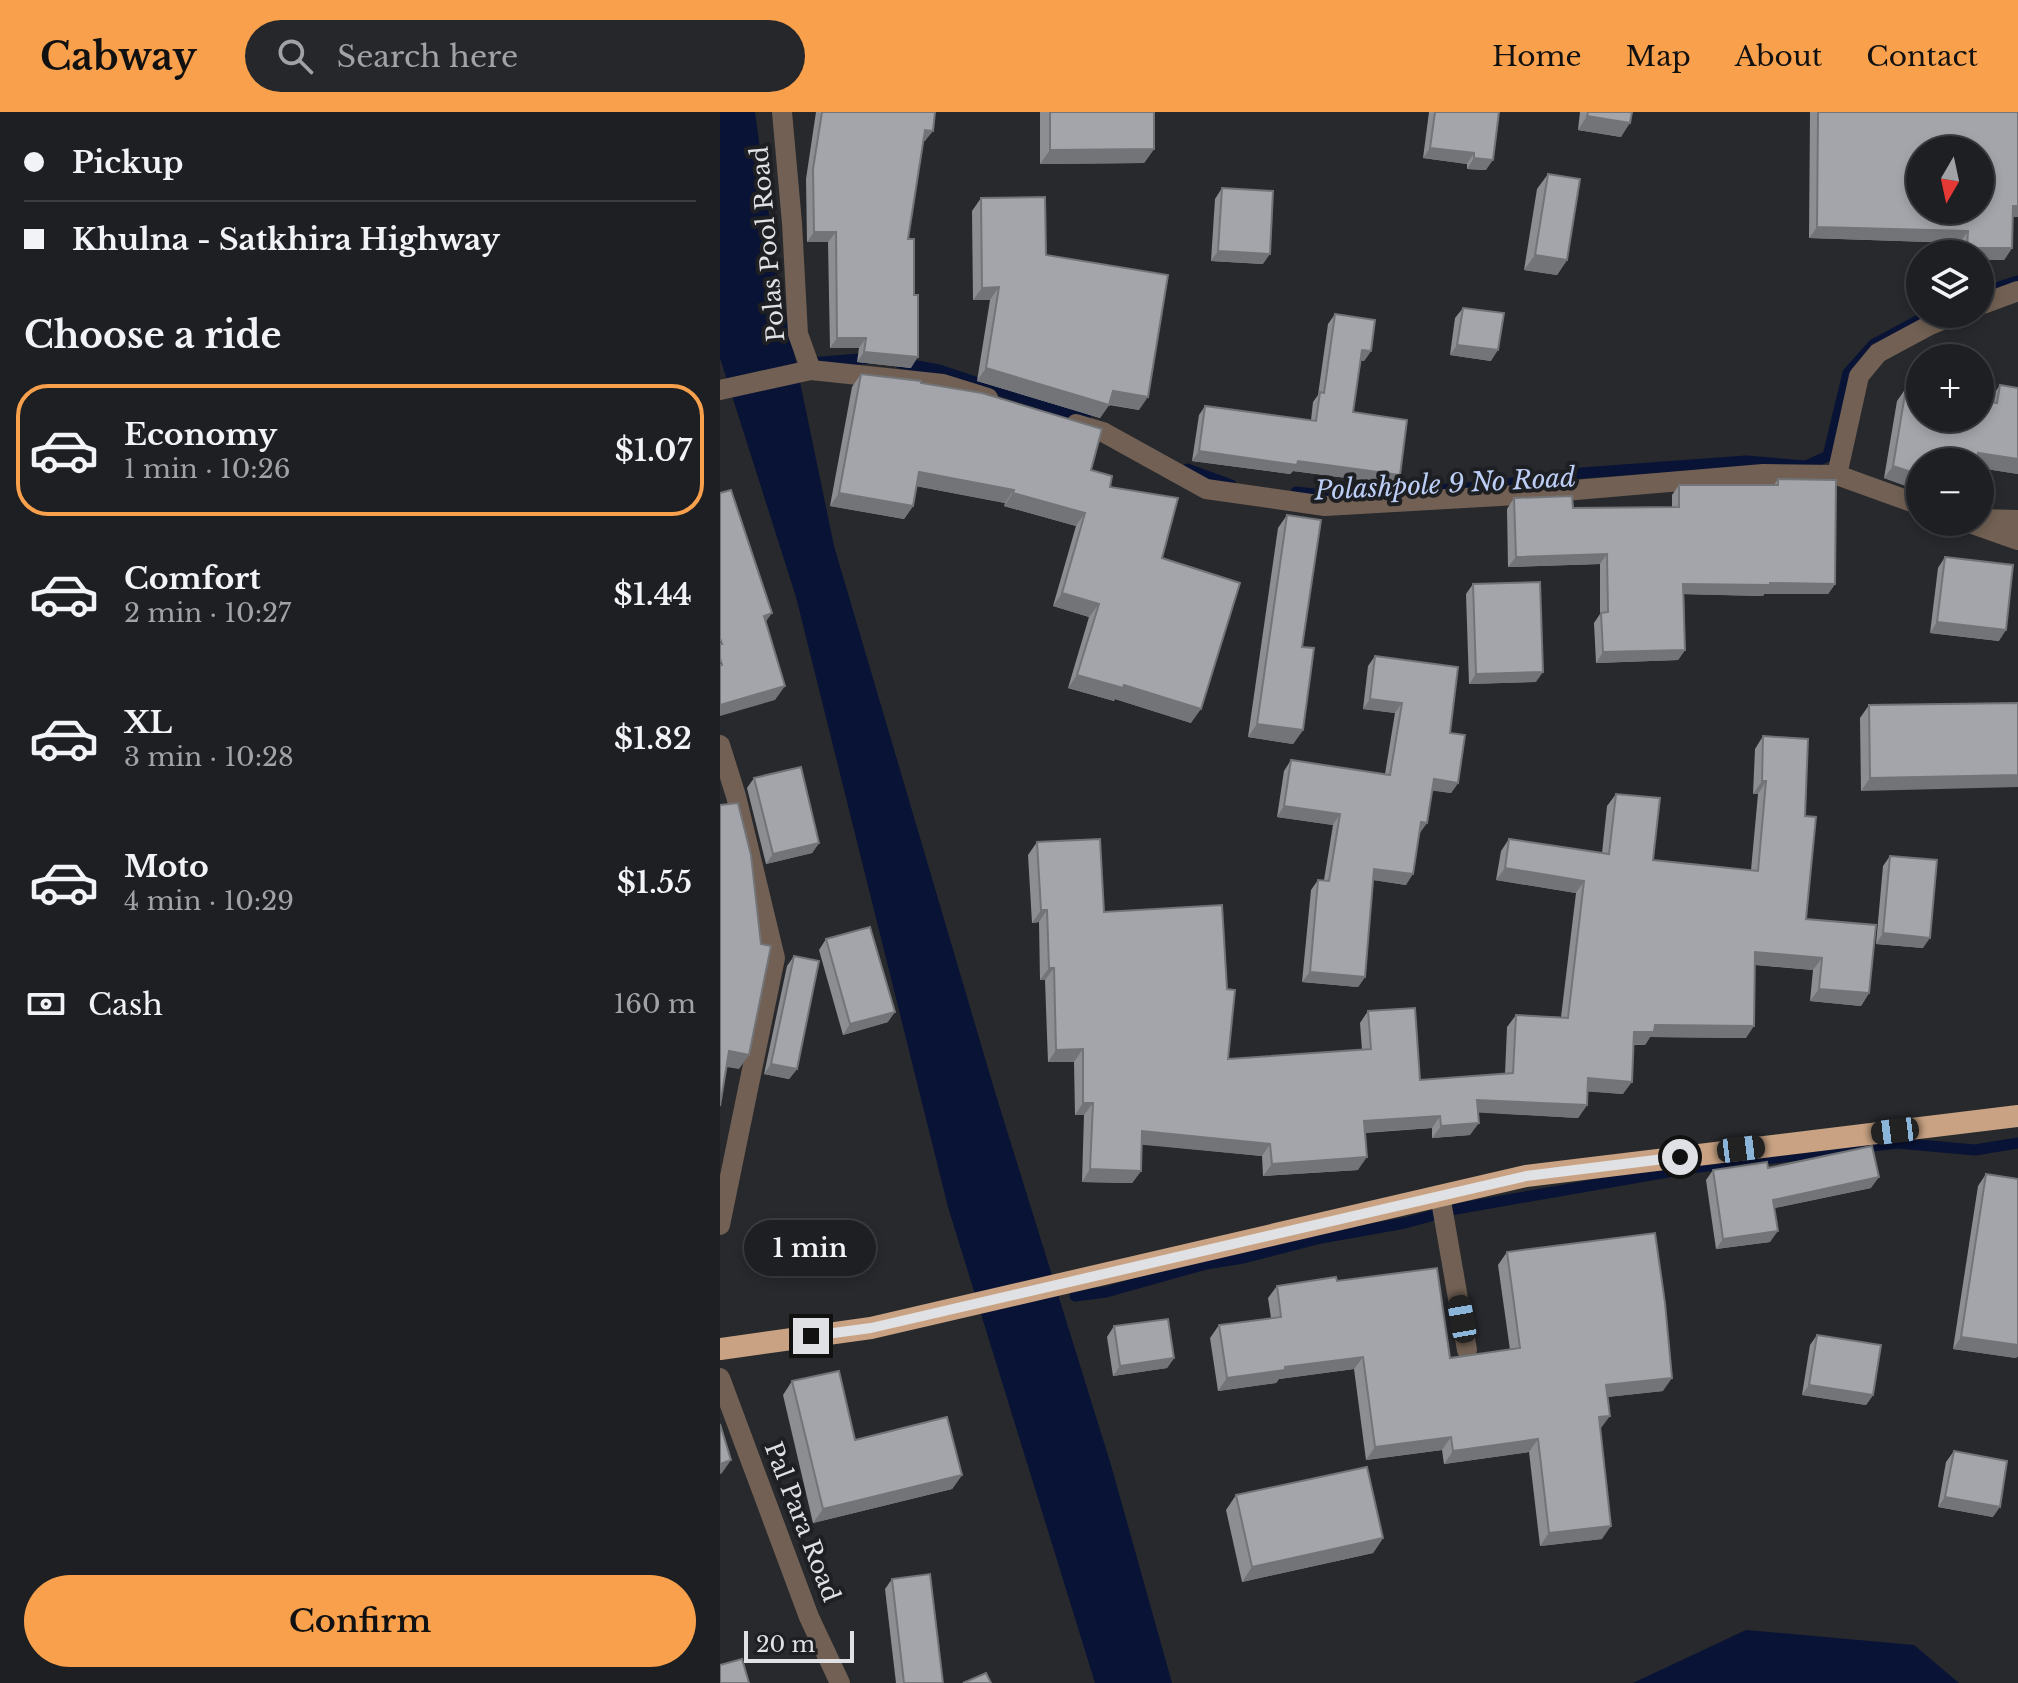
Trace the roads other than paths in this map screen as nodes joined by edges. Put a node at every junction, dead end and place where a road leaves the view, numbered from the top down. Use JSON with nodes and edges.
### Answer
{"nodes":[{"id":1,"x":782,"y":112,"type":"edge"},
{"id":2,"x":2018,"y":291,"type":"edge"},
{"id":3,"x":1994,"y":300,"type":"edge"},
{"id":4,"x":1924,"y":328,"type":"edge"},
{"id":5,"x":811,"y":370,"type":"junction"},
{"id":6,"x":720,"y":390,"type":"edge"},
{"id":7,"x":1001,"y":402,"type":"edge"},
{"id":8,"x":1060,"y":419,"type":"edge"},
{"id":9,"x":1837,"y":475,"type":"junction"},
{"id":10,"x":1906,"y":500,"type":"edge"},
{"id":11,"x":1994,"y":519,"type":"edge"},
{"id":12,"x":2018,"y":520,"type":"edge"},
{"id":13,"x":1994,"y":532,"type":"edge"},
{"id":14,"x":2018,"y":540,"type":"edge"},
{"id":15,"x":720,"y":745,"type":"edge"},
{"id":16,"x":2018,"y":1116,"type":"edge"},
{"id":17,"x":1440,"y":1195,"type":"junction"},
{"id":18,"x":720,"y":1225,"type":"edge"},
{"id":19,"x":720,"y":1349,"type":"edge"},
{"id":20,"x":1467,"y":1350,"type":"dead end"},
{"id":21,"x":720,"y":1378,"type":"edge"},
{"id":22,"x":840,"y":1683,"type":"edge"}],
"edges":[{"from":1,"to":5,"type":"street","name":"Polas Pool Road"},
{"from":2,"to":3,"type":"street"},
{"from":4,"to":9,"type":"street"},
{"from":5,"to":6,"type":"street"},
{"from":5,"to":7,"type":"street"},
{"from":8,"to":9,"type":"street"},
{"from":9,"to":10,"type":"street"},
{"from":11,"to":12,"type":"street"},
{"from":13,"to":14,"type":"street"},
{"from":15,"to":18,"type":"street"},
{"from":16,"to":17,"type":"highway"},
{"from":17,"to":19,"type":"highway"},
{"from":17,"to":20,"type":"street"},
{"from":21,"to":22,"type":"street","name":"Pal Para Road"}]}
